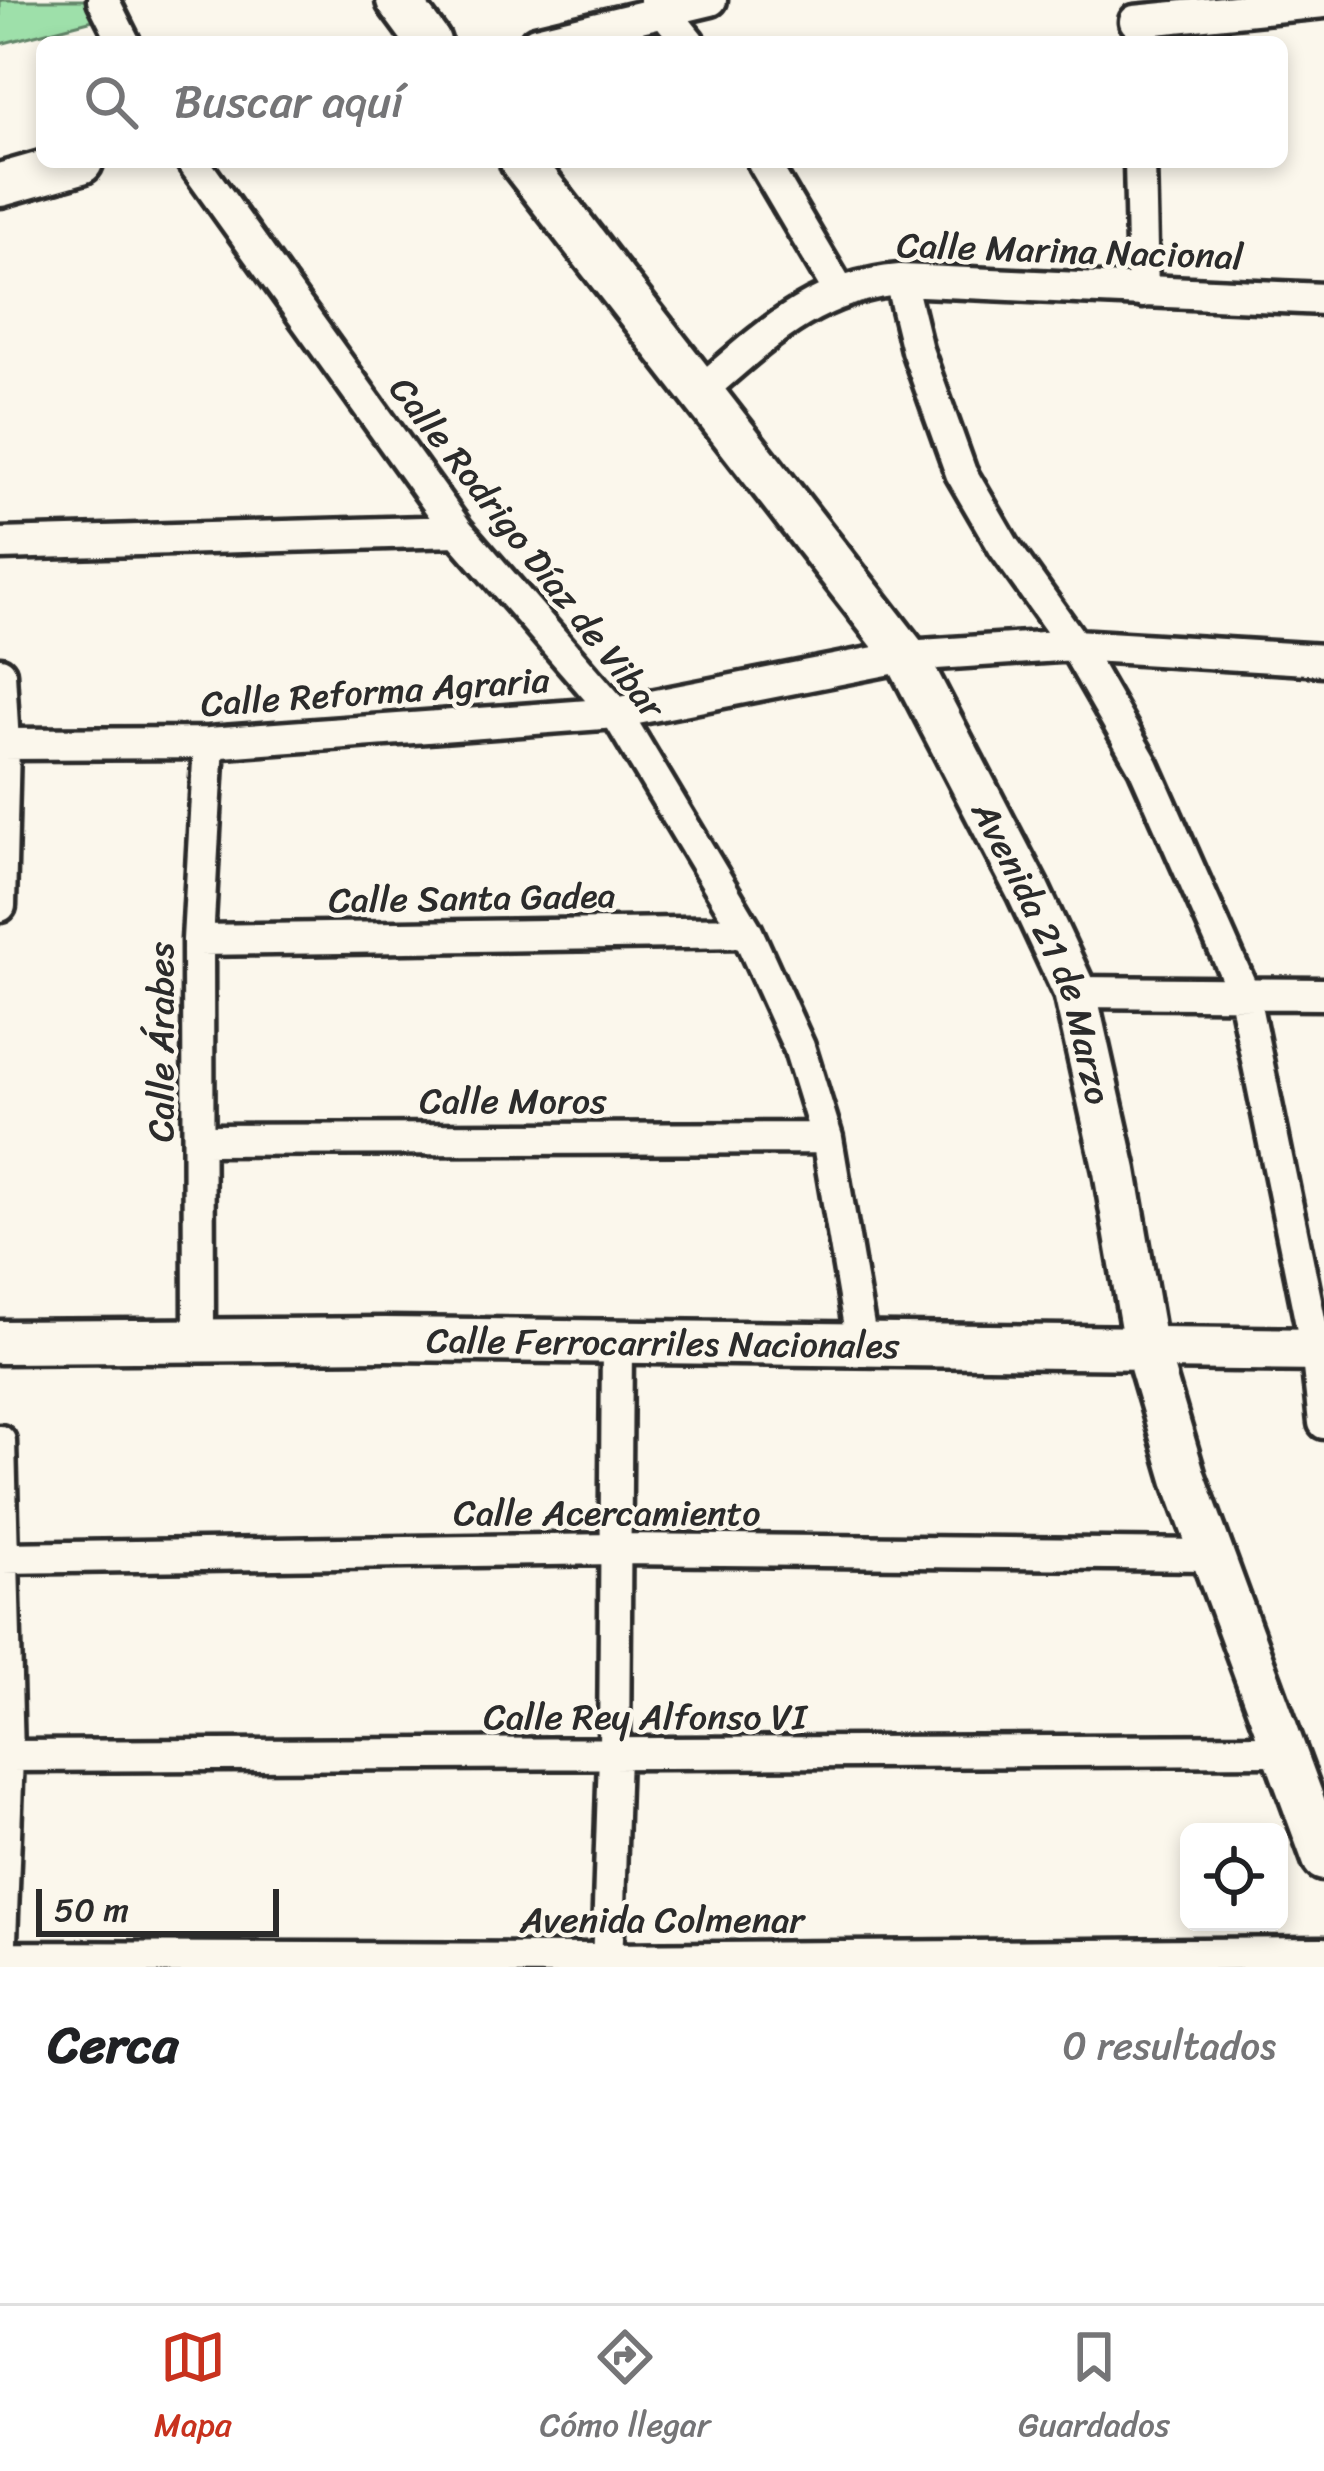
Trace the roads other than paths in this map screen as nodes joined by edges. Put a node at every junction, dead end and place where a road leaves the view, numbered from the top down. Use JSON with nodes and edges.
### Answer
{"nodes":[{"id":1,"x":103,"y":0,"type":"edge"},
{"id":2,"x":398,"y":0,"type":"edge"},
{"id":3,"x":711,"y":0,"type":"edge"},
{"id":4,"x":1324,"y":2,"type":"edge"},
{"id":5,"x":660,"y":6,"type":"edge"},
{"id":6,"x":1133,"y":21,"type":"edge"},
{"id":7,"x":121,"y":36,"type":"edge"},
{"id":8,"x":425,"y":36,"type":"edge"},
{"id":9,"x":557,"y":36,"type":"edge"},
{"id":10,"x":684,"y":36,"type":"edge"},
{"id":11,"x":60,"y":168,"type":"edge"},
{"id":12,"x":197,"y":168,"type":"edge"},
{"id":13,"x":527,"y":168,"type":"edge"},
{"id":14,"x":767,"y":168,"type":"edge"},
{"id":15,"x":1140,"y":168,"type":"edge"},
{"id":16,"x":0,"y":185,"type":"edge"},
{"id":17,"x":900,"y":280,"type":"junction"},
{"id":18,"x":839,"y":291,"type":"junction"},
{"id":19,"x":1143,"y":292,"type":"junction"},
{"id":20,"x":1324,"y":299,"type":"edge"},
{"id":21,"x":702,"y":389,"type":"junction"},
{"id":22,"x":458,"y":531,"type":"junction"},
{"id":23,"x":0,"y":544,"type":"edge"},
{"id":24,"x":1074,"y":645,"type":"junction"},
{"id":25,"x":906,"y":656,"type":"junction"},
{"id":26,"x":1324,"y":660,"type":"edge"},
{"id":27,"x":0,"y":673,"type":"edge"},
{"id":28,"x":616,"y":712,"type":"junction"},
{"id":29,"x":209,"y":743,"type":"junction"},
{"id":30,"x":2,"y":744,"type":"edge"},
{"id":31,"x":0,"y":906,"type":"edge"},
{"id":32,"x":747,"y":932,"type":"junction"},
{"id":33,"x":198,"y":940,"type":"junction"},
{"id":34,"x":1244,"y":991,"type":"junction"},
{"id":35,"x":1076,"y":992,"type":"junction"},
{"id":36,"x":1324,"y":994,"type":"edge"},
{"id":37,"x":827,"y":1138,"type":"junction"},
{"id":38,"x":199,"y":1140,"type":"junction"},
{"id":39,"x":199,"y":1341,"type":"junction"},
{"id":40,"x":0,"y":1342,"type":"edge"},
{"id":41,"x":617,"y":1343,"type":"junction"},
{"id":42,"x":862,"y":1344,"type":"junction"},
{"id":43,"x":1145,"y":1345,"type":"junction"},
{"id":44,"x":1320,"y":1350,"type":"edge"},
{"id":45,"x":1324,"y":1423,"type":"edge"},
{"id":46,"x":0,"y":1441,"type":"edge"},
{"id":47,"x":616,"y":1549,"type":"junction"},
{"id":48,"x":1212,"y":1555,"type":"junction"},
{"id":49,"x":2,"y":1558,"type":"edge"},
{"id":50,"x":1283,"y":1750,"type":"junction"},
{"id":51,"x":614,"y":1755,"type":"junction"},
{"id":52,"x":8,"y":1756,"type":"junction"},
{"id":53,"x":1324,"y":1859,"type":"edge"},
{"id":54,"x":1324,"y":1953,"type":"edge"},
{"id":55,"x":0,"y":1957,"type":"edge"},
{"id":56,"x":607,"y":1963,"type":"edge"},
{"id":57,"x":0,"y":1967,"type":"edge"}],
"edges":[{"from":1,"to":7,"type":"street"},
{"from":2,"to":8,"type":"street"},
{"from":3,"to":5,"type":"street"},
{"from":4,"to":6,"type":"street"},
{"from":5,"to":9,"type":"street"},
{"from":5,"to":10,"type":"street"},
{"from":11,"to":16,"type":"street"},
{"from":12,"to":22,"type":"street","name":"Calle Rodrigo Díaz de Vibar"},
{"from":13,"to":21,"type":"street","name":"Avenida 21 de Marzo"},
{"from":14,"to":18,"type":"street"},
{"from":15,"to":19,"type":"street"},
{"from":17,"to":18,"type":"street","name":"Calle Marina Nacional"},
{"from":17,"to":19,"type":"street","name":"Calle Marina Nacional"},
{"from":17,"to":24,"type":"street"},
{"from":18,"to":21,"type":"street","name":"Calle Marina Nacional"},
{"from":19,"to":20,"type":"street","name":"Calle Marina Nacional"},
{"from":21,"to":25,"type":"street","name":"Avenida 21 de Marzo"},
{"from":22,"to":23,"type":"street"},
{"from":22,"to":28,"type":"street","name":"Calle Rodrigo Díaz de Vibar"},
{"from":24,"to":25,"type":"street","name":"Calle Reforma Agraria"},
{"from":24,"to":26,"type":"street","name":"Calle Reforma Agraria"},
{"from":24,"to":34,"type":"street"},
{"from":25,"to":28,"type":"street","name":"Calle Reforma Agraria"},
{"from":25,"to":35,"type":"street","name":"Avenida 21 de Marzo"},
{"from":27,"to":30,"type":"street"},
{"from":28,"to":29,"type":"street","name":"Calle Reforma Agraria"},
{"from":28,"to":32,"type":"street","name":"Calle Rodrigo Díaz de Vibar"},
{"from":29,"to":30,"type":"street","name":"Calle Reforma Agraria"},
{"from":29,"to":33,"type":"street","name":"Calle Árabes"},
{"from":30,"to":31,"type":"street"},
{"from":32,"to":33,"type":"street","name":"Calle Santa Gadea"},
{"from":32,"to":37,"type":"street","name":"Calle Rodrigo Díaz de Vibar"},
{"from":33,"to":38,"type":"street","name":"Calle Árabes"},
{"from":34,"to":35,"type":"street"},
{"from":34,"to":36,"type":"street"},
{"from":34,"to":44,"type":"street"},
{"from":35,"to":43,"type":"street","name":"Avenida 21 de Marzo"},
{"from":37,"to":38,"type":"street","name":"Calle Moros"},
{"from":37,"to":42,"type":"street","name":"Calle Rodrigo Díaz de Vibar"},
{"from":38,"to":39,"type":"street","name":"Calle Árabes"},
{"from":39,"to":40,"type":"street","name":"Calle Ferrocarriles Nacionales"},
{"from":39,"to":41,"type":"street","name":"Calle Ferrocarriles Nacionales"},
{"from":41,"to":42,"type":"street","name":"Calle Ferrocarriles Nacionales"},
{"from":41,"to":47,"type":"street"},
{"from":42,"to":43,"type":"street","name":"Calle Ferrocarriles Nacionales"},
{"from":43,"to":44,"type":"street","name":"Calle Ferrocarriles Nacionales"},
{"from":43,"to":48,"type":"street","name":"Avenida 21 de Marzo"},
{"from":44,"to":45,"type":"street"},
{"from":46,"to":49,"type":"street"},
{"from":47,"to":48,"type":"street","name":"Calle Acercamiento"},
{"from":47,"to":49,"type":"street","name":"Calle Acercamiento"},
{"from":47,"to":51,"type":"street"},
{"from":48,"to":50,"type":"street","name":"Avenida 21 de Marzo"},
{"from":49,"to":52,"type":"street"},
{"from":50,"to":51,"type":"street","name":"Calle Rey Alfonso VI"},
{"from":50,"to":53,"type":"street","name":"Avenida 21 de Marzo"},
{"from":51,"to":52,"type":"street","name":"Calle Rey Alfonso VI"},
{"from":51,"to":56,"type":"street"},
{"from":52,"to":55,"type":"street"},
{"from":54,"to":56,"type":"street","name":"Avenida Colmenar"},
{"from":55,"to":56,"type":"street","name":"Avenida Colmenar"},
{"from":55,"to":57,"type":"street"}]}
